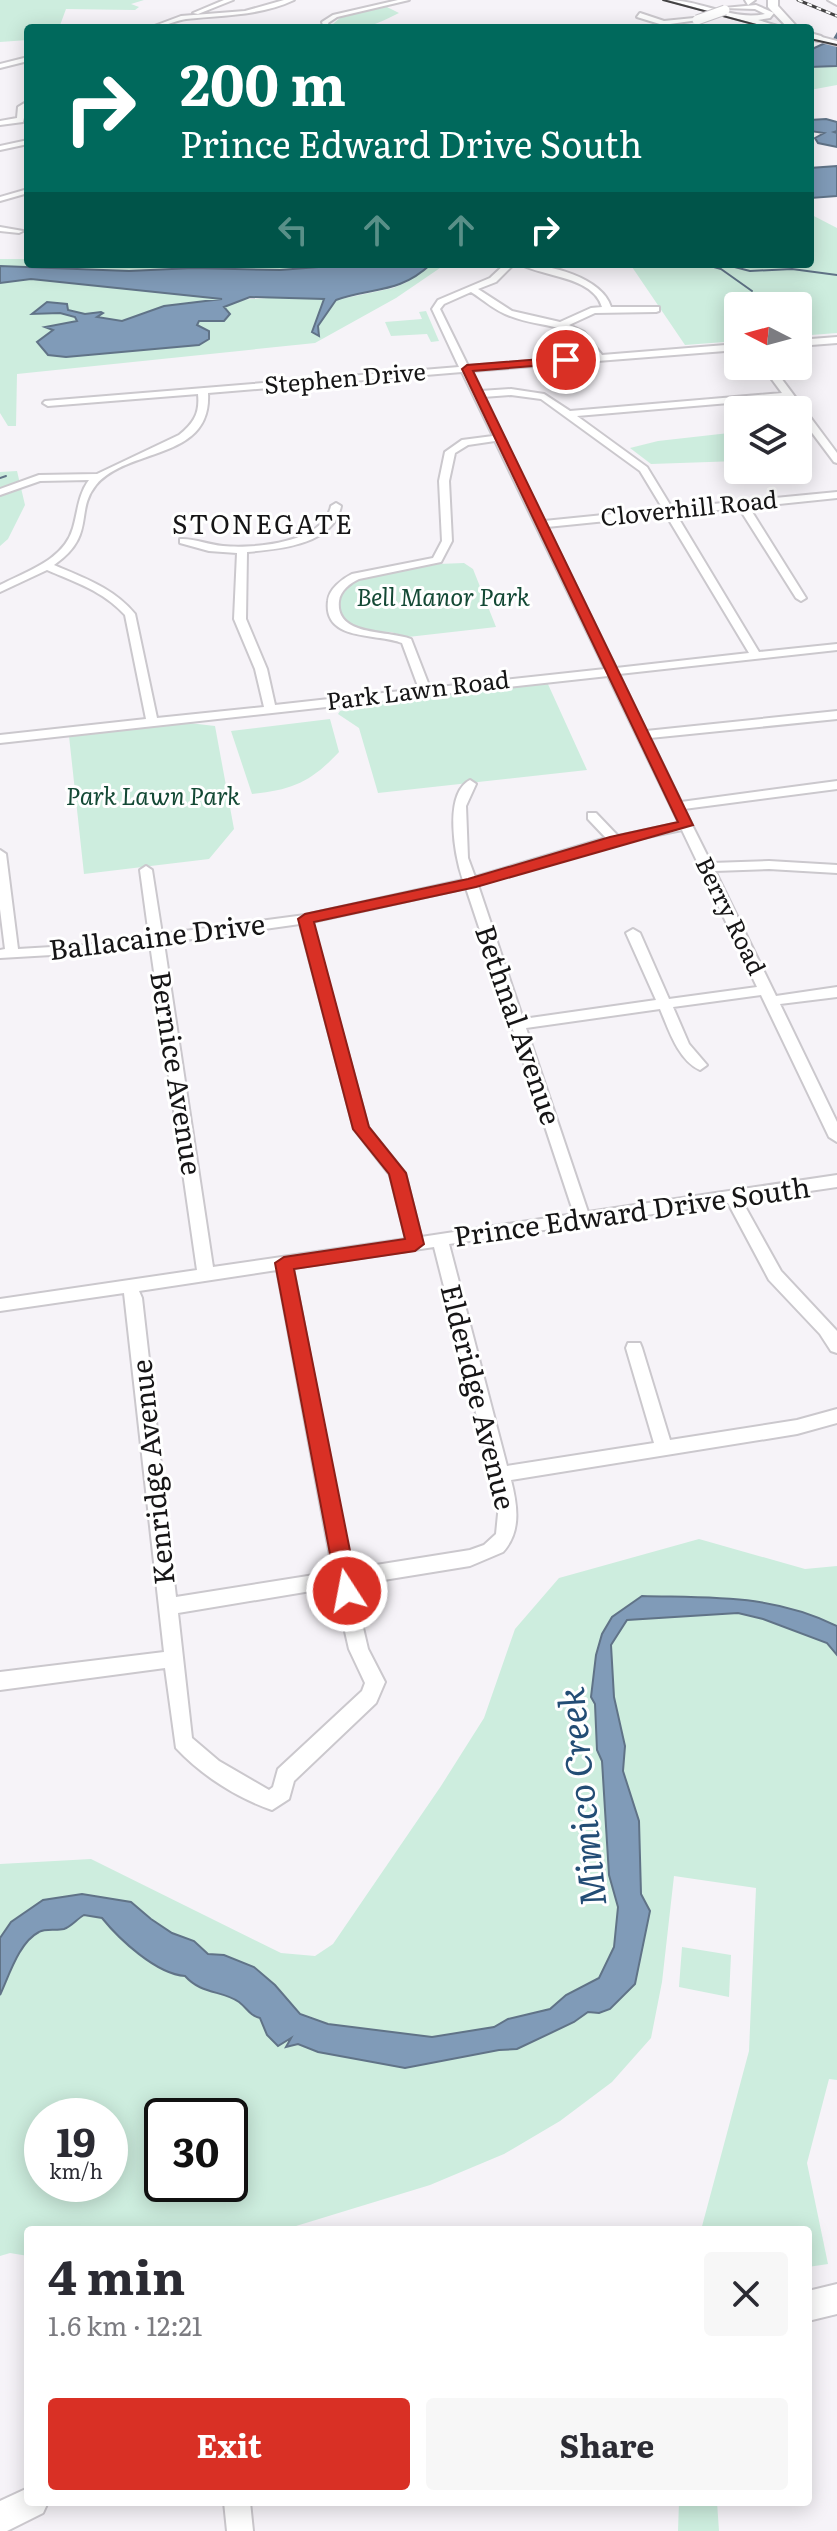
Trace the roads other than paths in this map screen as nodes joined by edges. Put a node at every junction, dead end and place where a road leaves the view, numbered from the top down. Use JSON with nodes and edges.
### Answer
{"nodes":[{"id":1,"x":230,"y":0,"type":"edge"},
{"id":2,"x":406,"y":0,"type":"edge"},
{"id":3,"x":672,"y":0,"type":"edge"},
{"id":4,"x":749,"y":0,"type":"edge"},
{"id":5,"x":773,"y":0,"type":"edge"},
{"id":6,"x":289,"y":1,"type":"edge"},
{"id":7,"x":661,"y":3,"type":"dead end"},
{"id":8,"x":701,"y":4,"type":"edge"},
{"id":9,"x":649,"y":7,"type":"dead end"},
{"id":10,"x":729,"y":8,"type":"junction"},
{"id":11,"x":640,"y":15,"type":"junction"},
{"id":12,"x":696,"y":20,"type":"junction"},
{"id":13,"x":192,"y":22,"type":"edge"},
{"id":14,"x":745,"y":22,"type":"junction"},
{"id":15,"x":327,"y":24,"type":"edge"},
{"id":16,"x":646,"y":24,"type":"edge"},
{"id":17,"x":684,"y":24,"type":"edge"},
{"id":18,"x":754,"y":24,"type":"edge"},
{"id":19,"x":789,"y":24,"type":"edge"},
{"id":20,"x":814,"y":39,"type":"edge"},
{"id":21,"x":837,"y":46,"type":"edge"},
{"id":22,"x":24,"y":60,"type":"edge"},
{"id":23,"x":0,"y":66,"type":"edge"},
{"id":24,"x":24,"y":106,"type":"edge"},
{"id":25,"x":20,"y":120,"type":"junction"},
{"id":26,"x":0,"y":123,"type":"edge"},
{"id":27,"x":24,"y":124,"type":"edge"},
{"id":28,"x":24,"y":143,"type":"edge"},
{"id":29,"x":0,"y":148,"type":"edge"},
{"id":30,"x":24,"y":192,"type":"edge"},
{"id":31,"x":0,"y":199,"type":"edge"},
{"id":32,"x":0,"y":229,"type":"edge"},
{"id":33,"x":19,"y":231,"type":"dead end"},
{"id":34,"x":506,"y":268,"type":"edge"},
{"id":35,"x":536,"y":268,"type":"edge"},
{"id":36,"x":493,"y":280,"type":"junction"},
{"id":37,"x":473,"y":290,"type":"junction"},
{"id":38,"x":490,"y":299,"type":"junction"},
{"id":39,"x":607,"y":309,"type":"junction"},
{"id":40,"x":656,"y":309,"type":"dead end"},
{"id":41,"x":561,"y":325,"type":"junction"},
{"id":42,"x":837,"y":340,"type":"edge"},
{"id":43,"x":812,"y":342,"type":"edge"},
{"id":44,"x":724,"y":348,"type":"edge"},
{"id":45,"x":599,"y":358,"type":"junction"},
{"id":46,"x":467,"y":369,"type":"junction"},
{"id":47,"x":778,"y":380,"type":"edge"},
{"id":48,"x":203,"y":391,"type":"junction"},
{"id":49,"x":479,"y":394,"type":"junction"},
{"id":50,"x":789,"y":395,"type":"junction"},
{"id":51,"x":48,"y":403,"type":"dead end"},
{"id":52,"x":571,"y":414,"type":"junction"},
{"id":53,"x":500,"y":438,"type":"junction"},
{"id":54,"x":837,"y":460,"type":"edge"},
{"id":55,"x":99,"y":477,"type":"junction"},
{"id":56,"x":0,"y":492,"type":"edge"},
{"id":57,"x":837,"y":495,"type":"edge"},
{"id":58,"x":742,"y":504,"type":"junction"},
{"id":59,"x":336,"y":506,"type":"dead end"},
{"id":60,"x":670,"y":511,"type":"junction"},
{"id":61,"x":541,"y":524,"type":"junction"},
{"id":62,"x":184,"y":541,"type":"dead end"},
{"id":63,"x":242,"y":550,"type":"junction"},
{"id":64,"x":44,"y":565,"type":"junction"},
{"id":65,"x":0,"y":589,"type":"edge"},
{"id":66,"x":801,"y":598,"type":"dead end"},
{"id":67,"x":837,"y":647,"type":"edge"},
{"id":68,"x":756,"y":656,"type":"junction"},
{"id":69,"x":614,"y":671,"type":"junction"},
{"id":70,"x":425,"y":690,"type":"junction"},
{"id":71,"x":270,"y":709,"type":"junction"},
{"id":72,"x":837,"y":715,"type":"edge"},
{"id":73,"x":152,"y":722,"type":"junction"},
{"id":74,"x":643,"y":735,"type":"junction"},
{"id":75,"x":0,"y":739,"type":"edge"},
{"id":76,"x":470,"y":784,"type":"dead end"},
{"id":77,"x":837,"y":785,"type":"edge"},
{"id":78,"x":677,"y":806,"type":"junction"},
{"id":79,"x":592,"y":816,"type":"dead end"},
{"id":80,"x":686,"y":825,"type":"junction"},
{"id":81,"x":615,"y":840,"type":"junction"},
{"id":82,"x":0,"y":854,"type":"edge"},
{"id":83,"x":707,"y":867,"type":"junction"},
{"id":84,"x":837,"y":869,"type":"edge"},
{"id":85,"x":146,"y":870,"type":"dead end"},
{"id":86,"x":470,"y":883,"type":"junction"},
{"id":87,"x":305,"y":919,"type":"junction"},
{"id":88,"x":633,"y":933,"type":"dead end"},
{"id":89,"x":155,"y":939,"type":"junction"},
{"id":90,"x":6,"y":954,"type":"edge"},
{"id":91,"x":837,"y":992,"type":"edge"},
{"id":92,"x":768,"y":996,"type":"junction"},
{"id":93,"x":665,"y":1003,"type":"junction"},
{"id":94,"x":518,"y":1024,"type":"junction"},
{"id":95,"x":700,"y":1065,"type":"dead end"},
{"id":96,"x":829,"y":1104,"type":"edge"},
{"id":97,"x":837,"y":1137,"type":"edge"},
{"id":98,"x":837,"y":1181,"type":"edge"},
{"id":99,"x":733,"y":1197,"type":"junction"},
{"id":100,"x":583,"y":1219,"type":"junction"},
{"id":101,"x":440,"y":1240,"type":"junction"},
{"id":102,"x":415,"y":1244,"type":"junction"},
{"id":103,"x":284,"y":1263,"type":"junction"},
{"id":104,"x":206,"y":1275,"type":"junction"},
{"id":105,"x":129,"y":1287,"type":"junction"},
{"id":106,"x":0,"y":1305,"type":"edge"},
{"id":107,"x":835,"y":1335,"type":"edge"},
{"id":108,"x":634,"y":1348,"type":"dead end"},
{"id":109,"x":837,"y":1416,"type":"edge"},
{"id":110,"x":664,"y":1448,"type":"junction"},
{"id":111,"x":500,"y":1474,"type":"junction"},
{"id":112,"x":345,"y":1578,"type":"junction"},
{"id":113,"x":168,"y":1606,"type":"junction"},
{"id":114,"x":172,"y":1659,"type":"junction"},
{"id":115,"x":0,"y":1681,"type":"edge"},
{"id":116,"x":837,"y":2299,"type":"edge"},
{"id":117,"x":812,"y":2305,"type":"edge"},
{"id":118,"x":24,"y":2506,"type":"edge"},
{"id":119,"x":237,"y":2506,"type":"edge"},
{"id":120,"x":0,"y":2518,"type":"edge"},
{"id":121,"x":240,"y":2531,"type":"edge"}],
"edges":[{"from":1,"to":13,"type":"street"},
{"from":2,"to":15,"type":"street"},
{"from":3,"to":8,"type":"main road"},
{"from":4,"to":10,"type":"main road"},
{"from":5,"to":19,"type":"highway"},
{"from":6,"to":13,"type":"street"},
{"from":7,"to":14,"type":"main road"},
{"from":8,"to":14,"type":"main road"},
{"from":9,"to":11,"type":"main road"},
{"from":10,"to":12,"type":"main road","bridge":true},
{"from":10,"to":14,"type":"main road"},
{"from":11,"to":12,"type":"main road"},
{"from":11,"to":16,"type":"main road"},
{"from":12,"to":17,"type":"main road"},
{"from":14,"to":18,"type":"main road"},
{"from":20,"to":21,"type":"main road"},
{"from":22,"to":23,"type":"street"},
{"from":24,"to":25,"type":"street"},
{"from":25,"to":26,"type":"street"},
{"from":25,"to":27,"type":"street"},
{"from":28,"to":29,"type":"street"},
{"from":30,"to":31,"type":"street"},
{"from":32,"to":33,"type":"street"},
{"from":34,"to":36,"type":"street"},
{"from":35,"to":39,"type":"street"},
{"from":36,"to":37,"type":"street"},
{"from":36,"to":38,"type":"street"},
{"from":37,"to":38,"type":"street"},
{"from":37,"to":46,"type":"street","name":"Berry Road"},
{"from":38,"to":41,"type":"street"},
{"from":39,"to":40,"type":"street"},
{"from":39,"to":41,"type":"street"},
{"from":41,"to":45,"type":"street"},
{"from":42,"to":43,"type":"street"},
{"from":44,"to":45,"type":"street","name":"Stephen Drive"},
{"from":45,"to":46,"type":"street","name":"Stephen Drive"},
{"from":46,"to":48,"type":"street","name":"Stephen Drive"},
{"from":46,"to":49,"type":"street","name":"Berry Road"},
{"from":47,"to":50,"type":"street"},
{"from":48,"to":51,"type":"street","name":"Stephen Drive"},
{"from":48,"to":55,"type":"street"},
{"from":49,"to":52,"type":"street"},
{"from":49,"to":53,"type":"street","name":"Berry Road"},
{"from":50,"to":52,"type":"street"},
{"from":50,"to":54,"type":"street"},
{"from":52,"to":60,"type":"street"},
{"from":53,"to":61,"type":"street","name":"Berry Road"},
{"from":53,"to":70,"type":"street"},
{"from":55,"to":56,"type":"street"},
{"from":55,"to":64,"type":"street"},
{"from":57,"to":58,"type":"street","name":"Cloverhill Road"},
{"from":58,"to":60,"type":"street","name":"Cloverhill Road"},
{"from":58,"to":66,"type":"street"},
{"from":59,"to":63,"type":"street"},
{"from":60,"to":61,"type":"street","name":"Cloverhill Road"},
{"from":60,"to":68,"type":"street"},
{"from":61,"to":69,"type":"street","name":"Berry Road"},
{"from":62,"to":63,"type":"street"},
{"from":63,"to":71,"type":"street"},
{"from":64,"to":65,"type":"street"},
{"from":64,"to":73,"type":"street"},
{"from":67,"to":68,"type":"street","name":"Park Lawn Road"},
{"from":68,"to":69,"type":"street","name":"Park Lawn Road"},
{"from":69,"to":70,"type":"street","name":"Park Lawn Road"},
{"from":69,"to":74,"type":"street","name":"Berry Road"},
{"from":70,"to":71,"type":"street","name":"Park Lawn Road"},
{"from":71,"to":73,"type":"street","name":"Park Lawn Road"},
{"from":72,"to":74,"type":"street"},
{"from":73,"to":75,"type":"street","name":"Park Lawn Road"},
{"from":74,"to":78,"type":"street","name":"Berry Road"},
{"from":76,"to":86,"type":"street","name":"Bethnal Avenue"},
{"from":77,"to":78,"type":"street"},
{"from":78,"to":80,"type":"street","name":"Berry Road"},
{"from":79,"to":81,"type":"street"},
{"from":80,"to":81,"type":"street","name":"Ballacaine Drive"},
{"from":80,"to":83,"type":"street","name":"Berry Road"},
{"from":81,"to":86,"type":"street","name":"Ballacaine Drive"},
{"from":82,"to":90,"type":"street"},
{"from":83,"to":84,"type":"street"},
{"from":83,"to":92,"type":"street","name":"Berry Road"},
{"from":85,"to":89,"type":"street","name":"Bernice Avenue"},
{"from":86,"to":87,"type":"street","name":"Ballacaine Drive"},
{"from":86,"to":94,"type":"street","name":"Bethnal Avenue"},
{"from":87,"to":89,"type":"street","name":"Ballacaine Drive"},
{"from":87,"to":102,"type":"street"},
{"from":88,"to":93,"type":"street"},
{"from":89,"to":90,"type":"street","name":"Ballacaine Drive"},
{"from":89,"to":104,"type":"street","name":"Bernice Avenue"},
{"from":91,"to":92,"type":"street"},
{"from":92,"to":93,"type":"street"},
{"from":92,"to":96,"type":"street","name":"Berry Road"},
{"from":93,"to":94,"type":"street"},
{"from":93,"to":95,"type":"street"},
{"from":94,"to":100,"type":"street","name":"Bethnal Avenue"},
{"from":96,"to":97,"type":"street","name":"Berry Road"},
{"from":98,"to":99,"type":"street","name":"Prince Edward Drive South"},
{"from":99,"to":100,"type":"street","name":"Prince Edward Drive South"},
{"from":99,"to":107,"type":"street"},
{"from":100,"to":101,"type":"street","name":"Prince Edward Drive South"},
{"from":101,"to":102,"type":"street","name":"Prince Edward Drive South"},
{"from":101,"to":111,"type":"street","name":"Elderidge Avenue"},
{"from":102,"to":103,"type":"street","name":"Prince Edward Drive South"},
{"from":103,"to":104,"type":"street","name":"Prince Edward Drive South"},
{"from":103,"to":112,"type":"street"},
{"from":104,"to":105,"type":"street","name":"Prince Edward Drive South"},
{"from":105,"to":106,"type":"street","name":"Prince Edward Drive South"},
{"from":105,"to":113,"type":"street","name":"Kenridge Avenue"},
{"from":108,"to":110,"type":"street"},
{"from":109,"to":110,"type":"street"},
{"from":110,"to":111,"type":"street"},
{"from":111,"to":112,"type":"street","name":"Elderidge Avenue"},
{"from":112,"to":113,"type":"street"},
{"from":112,"to":114,"type":"street","name":"Kenridge Avenue"},
{"from":113,"to":114,"type":"street","name":"Kenridge Avenue"},
{"from":114,"to":115,"type":"street"},
{"from":116,"to":117,"type":"main road"},
{"from":118,"to":120,"type":"main road"},
{"from":119,"to":121,"type":"street"}]}
